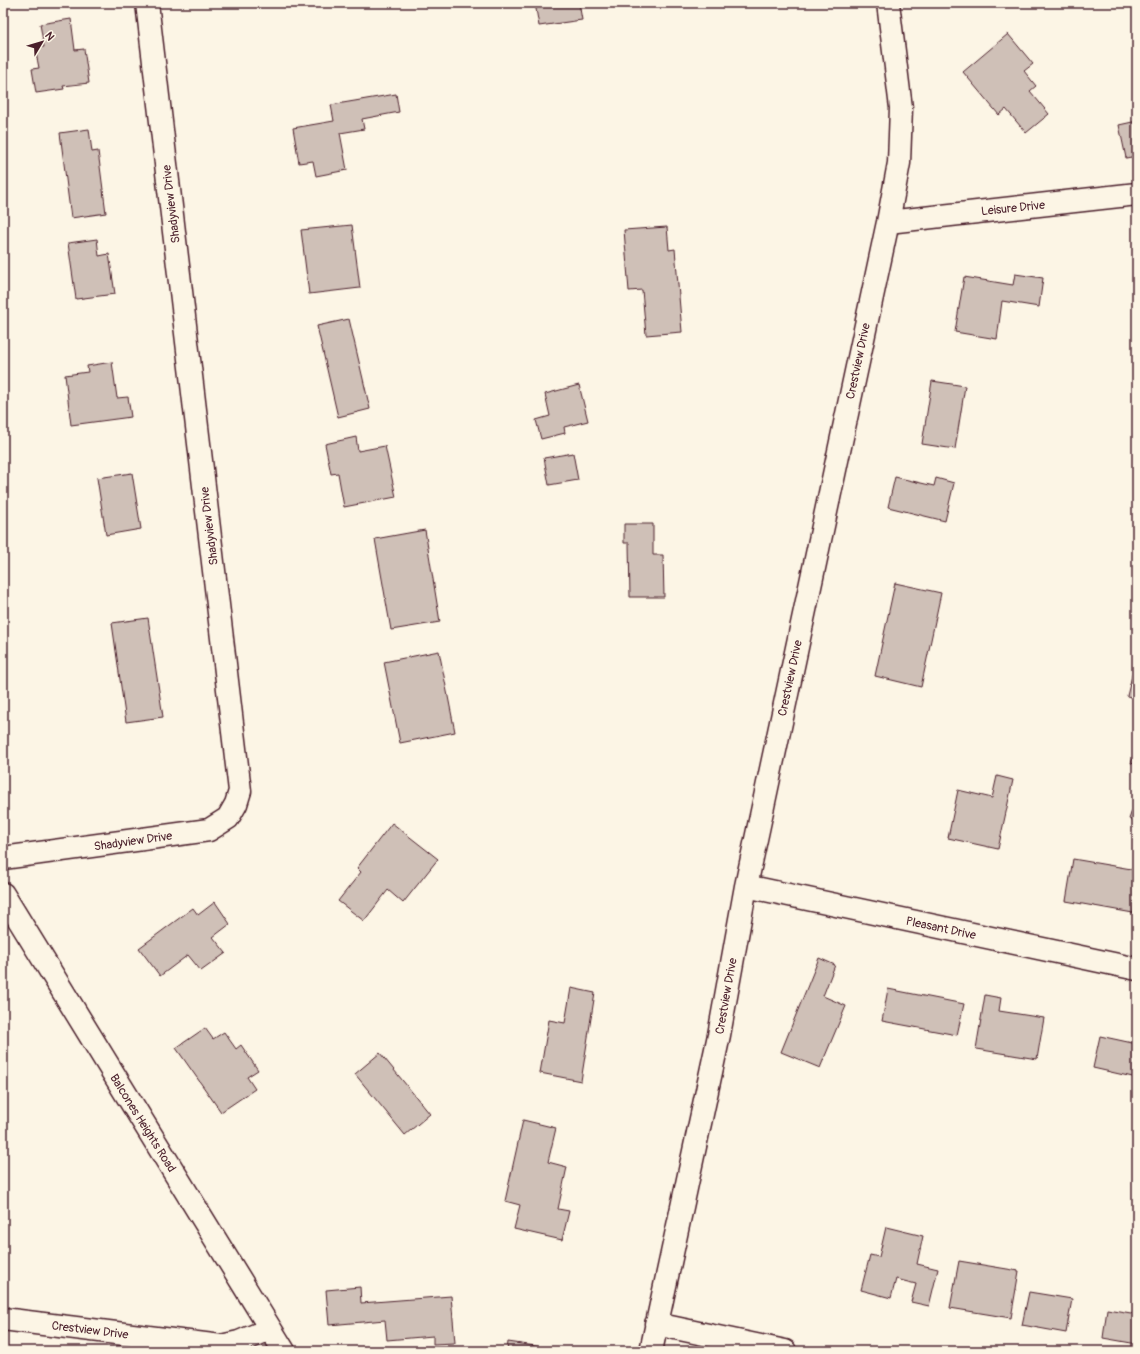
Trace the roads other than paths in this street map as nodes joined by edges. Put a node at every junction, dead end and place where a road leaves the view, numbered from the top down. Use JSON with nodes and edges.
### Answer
{"nodes":[{"id":1,"x":147,"y":3,"type":"edge"},
{"id":2,"x":888,"y":3,"type":"edge"},
{"id":3,"x":1137,"y":194,"type":"edge"},
{"id":4,"x":888,"y":222,"type":"junction"},
{"id":5,"x":3,"y":858,"type":"edge"},
{"id":6,"x":746,"y":886,"type":"junction"},
{"id":7,"x":3,"y":894,"type":"edge"},
{"id":8,"x":1137,"y":970,"type":"edge"},
{"id":9,"x":3,"y":1319,"type":"edge"},
{"id":10,"x":656,"y":1324,"type":"junction"},
{"id":11,"x":270,"y":1329,"type":"junction"},
{"id":12,"x":284,"y":1351,"type":"edge"},
{"id":13,"x":651,"y":1351,"type":"edge"},
{"id":14,"x":785,"y":1351,"type":"edge"}],
"edges":[{"from":1,"to":5,"type":"street","name":"Shadyview Drive"},
{"from":2,"to":4,"type":"street","name":"Crestview Drive"},
{"from":3,"to":4,"type":"street","name":"Leisure Drive"},
{"from":4,"to":6,"type":"street","name":"Crestview Drive"},
{"from":6,"to":8,"type":"street","name":"Pleasant Drive"},
{"from":6,"to":10,"type":"street","name":"Crestview Drive"},
{"from":7,"to":11,"type":"street","name":"Balcones Heights Road"},
{"from":9,"to":11,"type":"street","name":"Crestview Drive"},
{"from":10,"to":13,"type":"street","name":"Crestview Drive"},
{"from":10,"to":14,"type":"street"},
{"from":11,"to":12,"type":"street","name":"Balcones Heights Road"}]}
